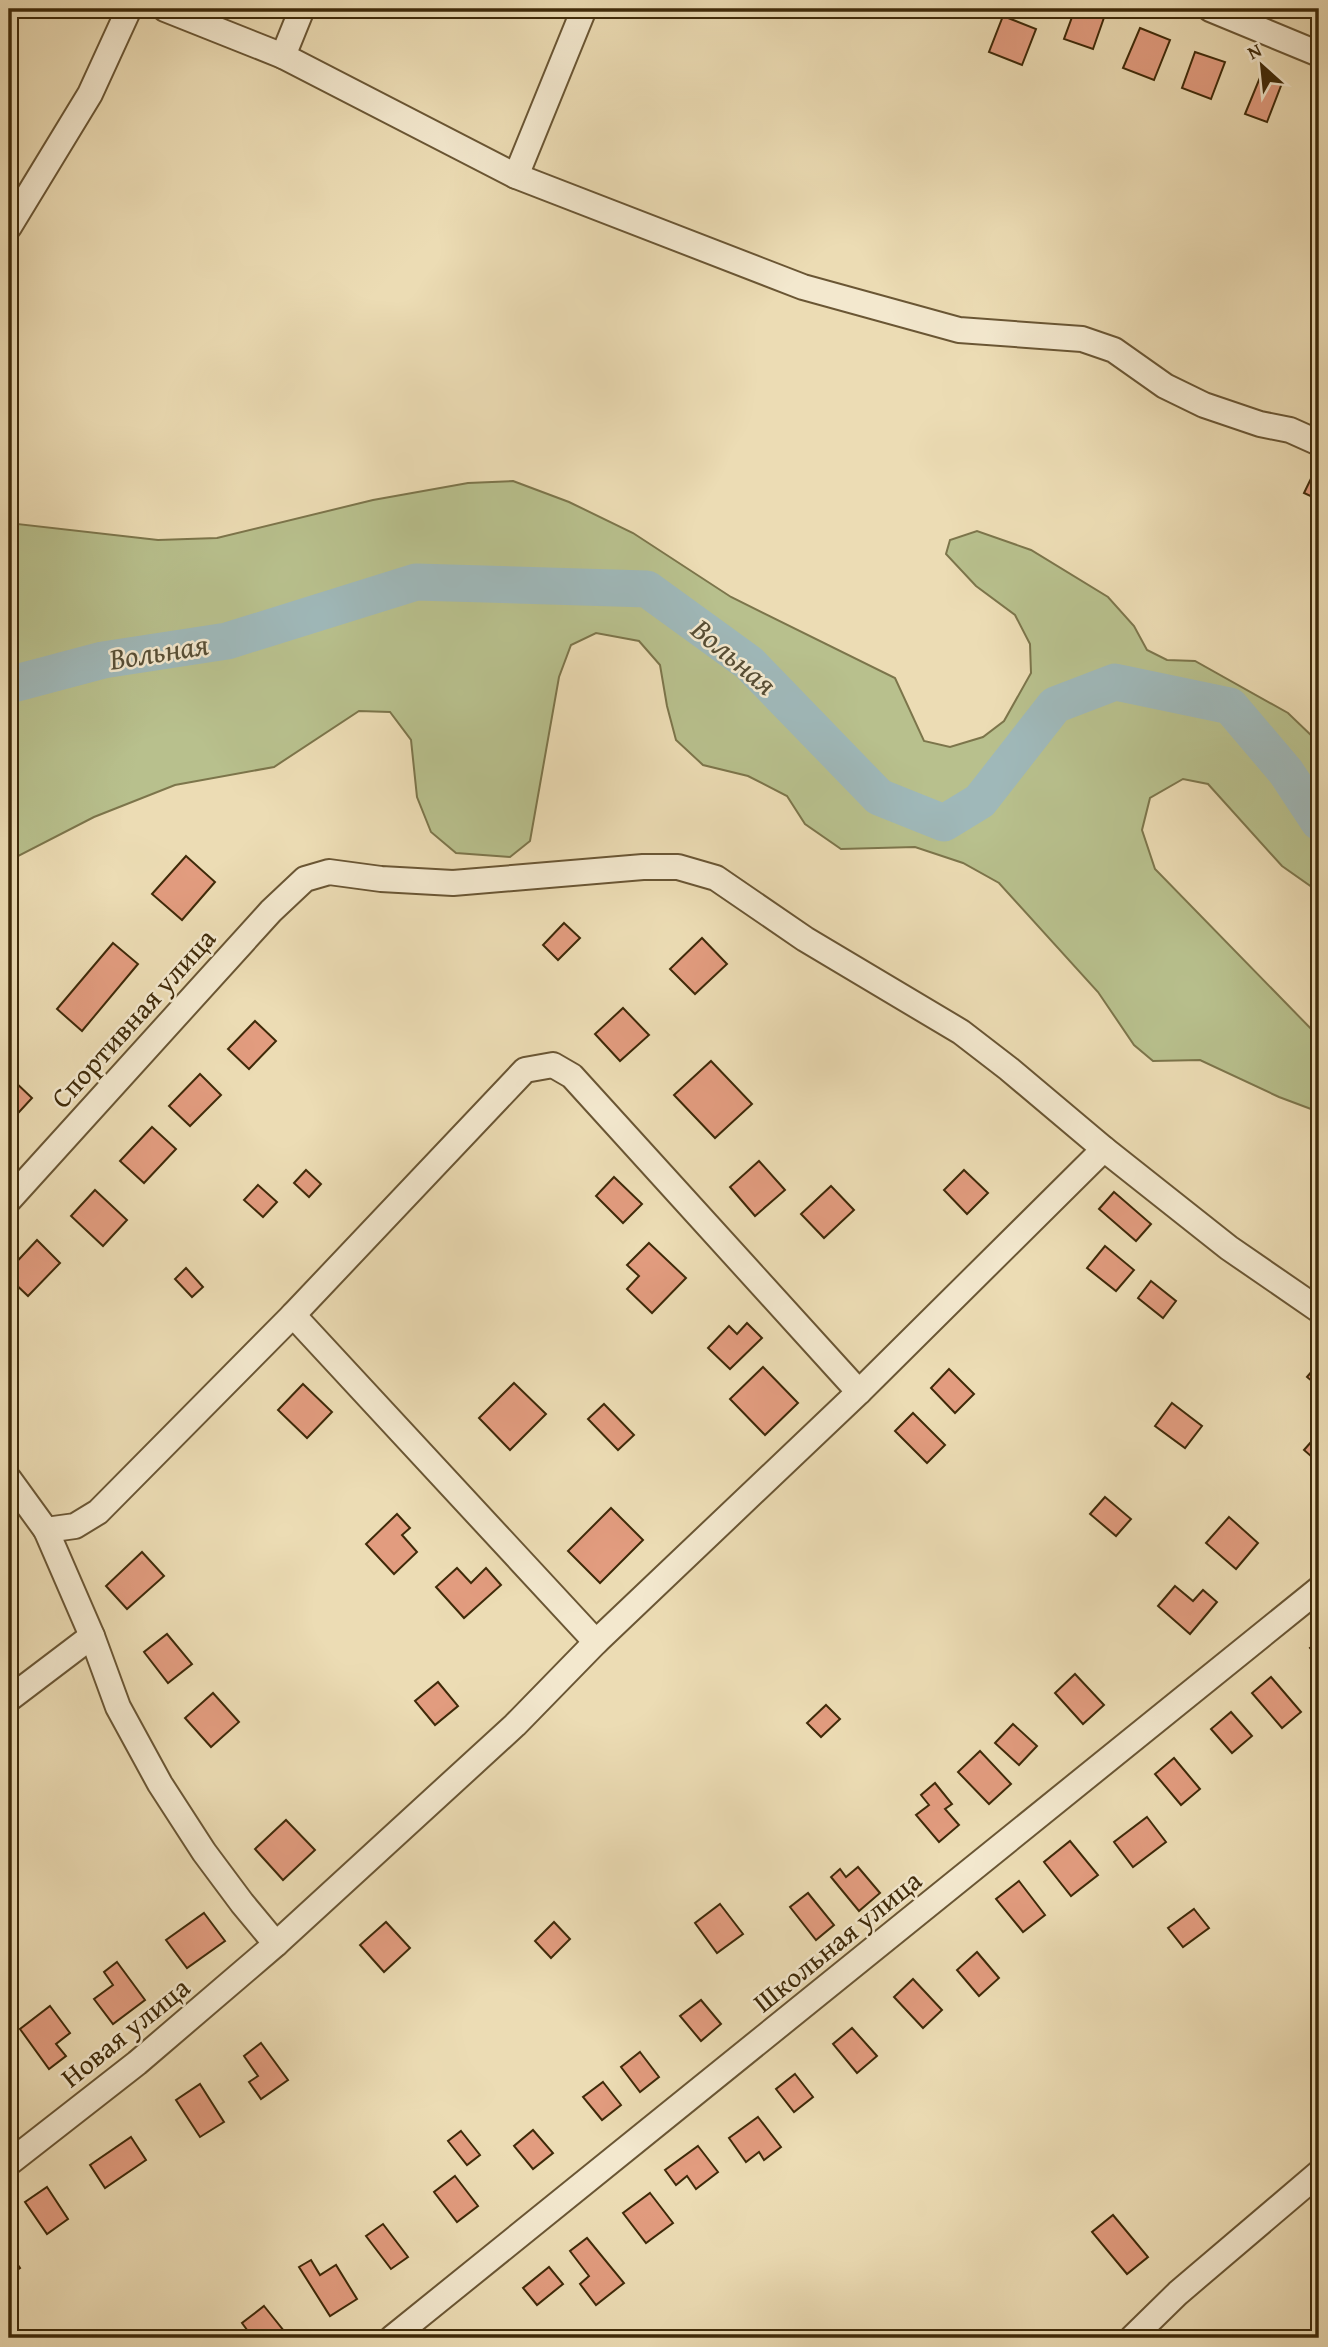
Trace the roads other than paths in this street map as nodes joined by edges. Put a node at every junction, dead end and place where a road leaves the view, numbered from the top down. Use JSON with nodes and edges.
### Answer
{"nodes":[{"id":1,"x":129,"y":9,"type":"edge"},
{"id":2,"x":164,"y":9,"type":"edge"},
{"id":3,"x":302,"y":9,"type":"edge"},
{"id":4,"x":584,"y":9,"type":"edge"},
{"id":5,"x":1210,"y":9,"type":"edge"},
{"id":6,"x":1319,"y":54,"type":"edge"},
{"id":7,"x":284,"y":56,"type":"junction"},
{"id":8,"x":516,"y":176,"type":"junction"},
{"id":9,"x":9,"y":227,"type":"edge"},
{"id":10,"x":1319,"y":443,"type":"edge"},
{"id":11,"x":1104,"y":1149,"type":"junction"},
{"id":12,"x":9,"y":1200,"type":"edge"},
{"id":13,"x":1319,"y":1310,"type":"edge"},
{"id":14,"x":293,"y":1315,"type":"junction"},
{"id":15,"x":859,"y":1392,"type":"junction"},
{"id":16,"x":9,"y":1479,"type":"edge"},
{"id":17,"x":46,"y":1530,"type":"junction"},
{"id":18,"x":1319,"y":1589,"type":"edge"},
{"id":19,"x":92,"y":1636,"type":"junction"},
{"id":20,"x":596,"y":1642,"type":"junction"},
{"id":21,"x":9,"y":1699,"type":"edge"},
{"id":22,"x":276,"y":1944,"type":"junction"},
{"id":23,"x":9,"y":2163,"type":"edge"},
{"id":24,"x":1319,"y":2173,"type":"edge"},
{"id":25,"x":392,"y":2338,"type":"edge"},
{"id":26,"x":1132,"y":2338,"type":"edge"}],
"edges":[{"from":1,"to":9,"type":"street"},
{"from":2,"to":7,"type":"street"},
{"from":3,"to":7,"type":"street"},
{"from":4,"to":8,"type":"street"},
{"from":5,"to":6,"type":"street"},
{"from":7,"to":8,"type":"street"},
{"from":8,"to":10,"type":"street"},
{"from":11,"to":12,"type":"street","name":"Спортивная улица"},
{"from":11,"to":13,"type":"street"},
{"from":11,"to":15,"type":"street","name":"Новая улица"},
{"from":14,"to":15,"type":"street"},
{"from":14,"to":17,"type":"street"},
{"from":14,"to":20,"type":"street"},
{"from":15,"to":20,"type":"street","name":"Новая улица"},
{"from":16,"to":17,"type":"street"},
{"from":17,"to":19,"type":"street"},
{"from":18,"to":25,"type":"street","name":"Школьная улица"},
{"from":19,"to":21,"type":"street"},
{"from":19,"to":22,"type":"street"},
{"from":20,"to":22,"type":"street","name":"Новая улица"},
{"from":22,"to":23,"type":"street","name":"Новая улица"},
{"from":24,"to":26,"type":"street"}]}
